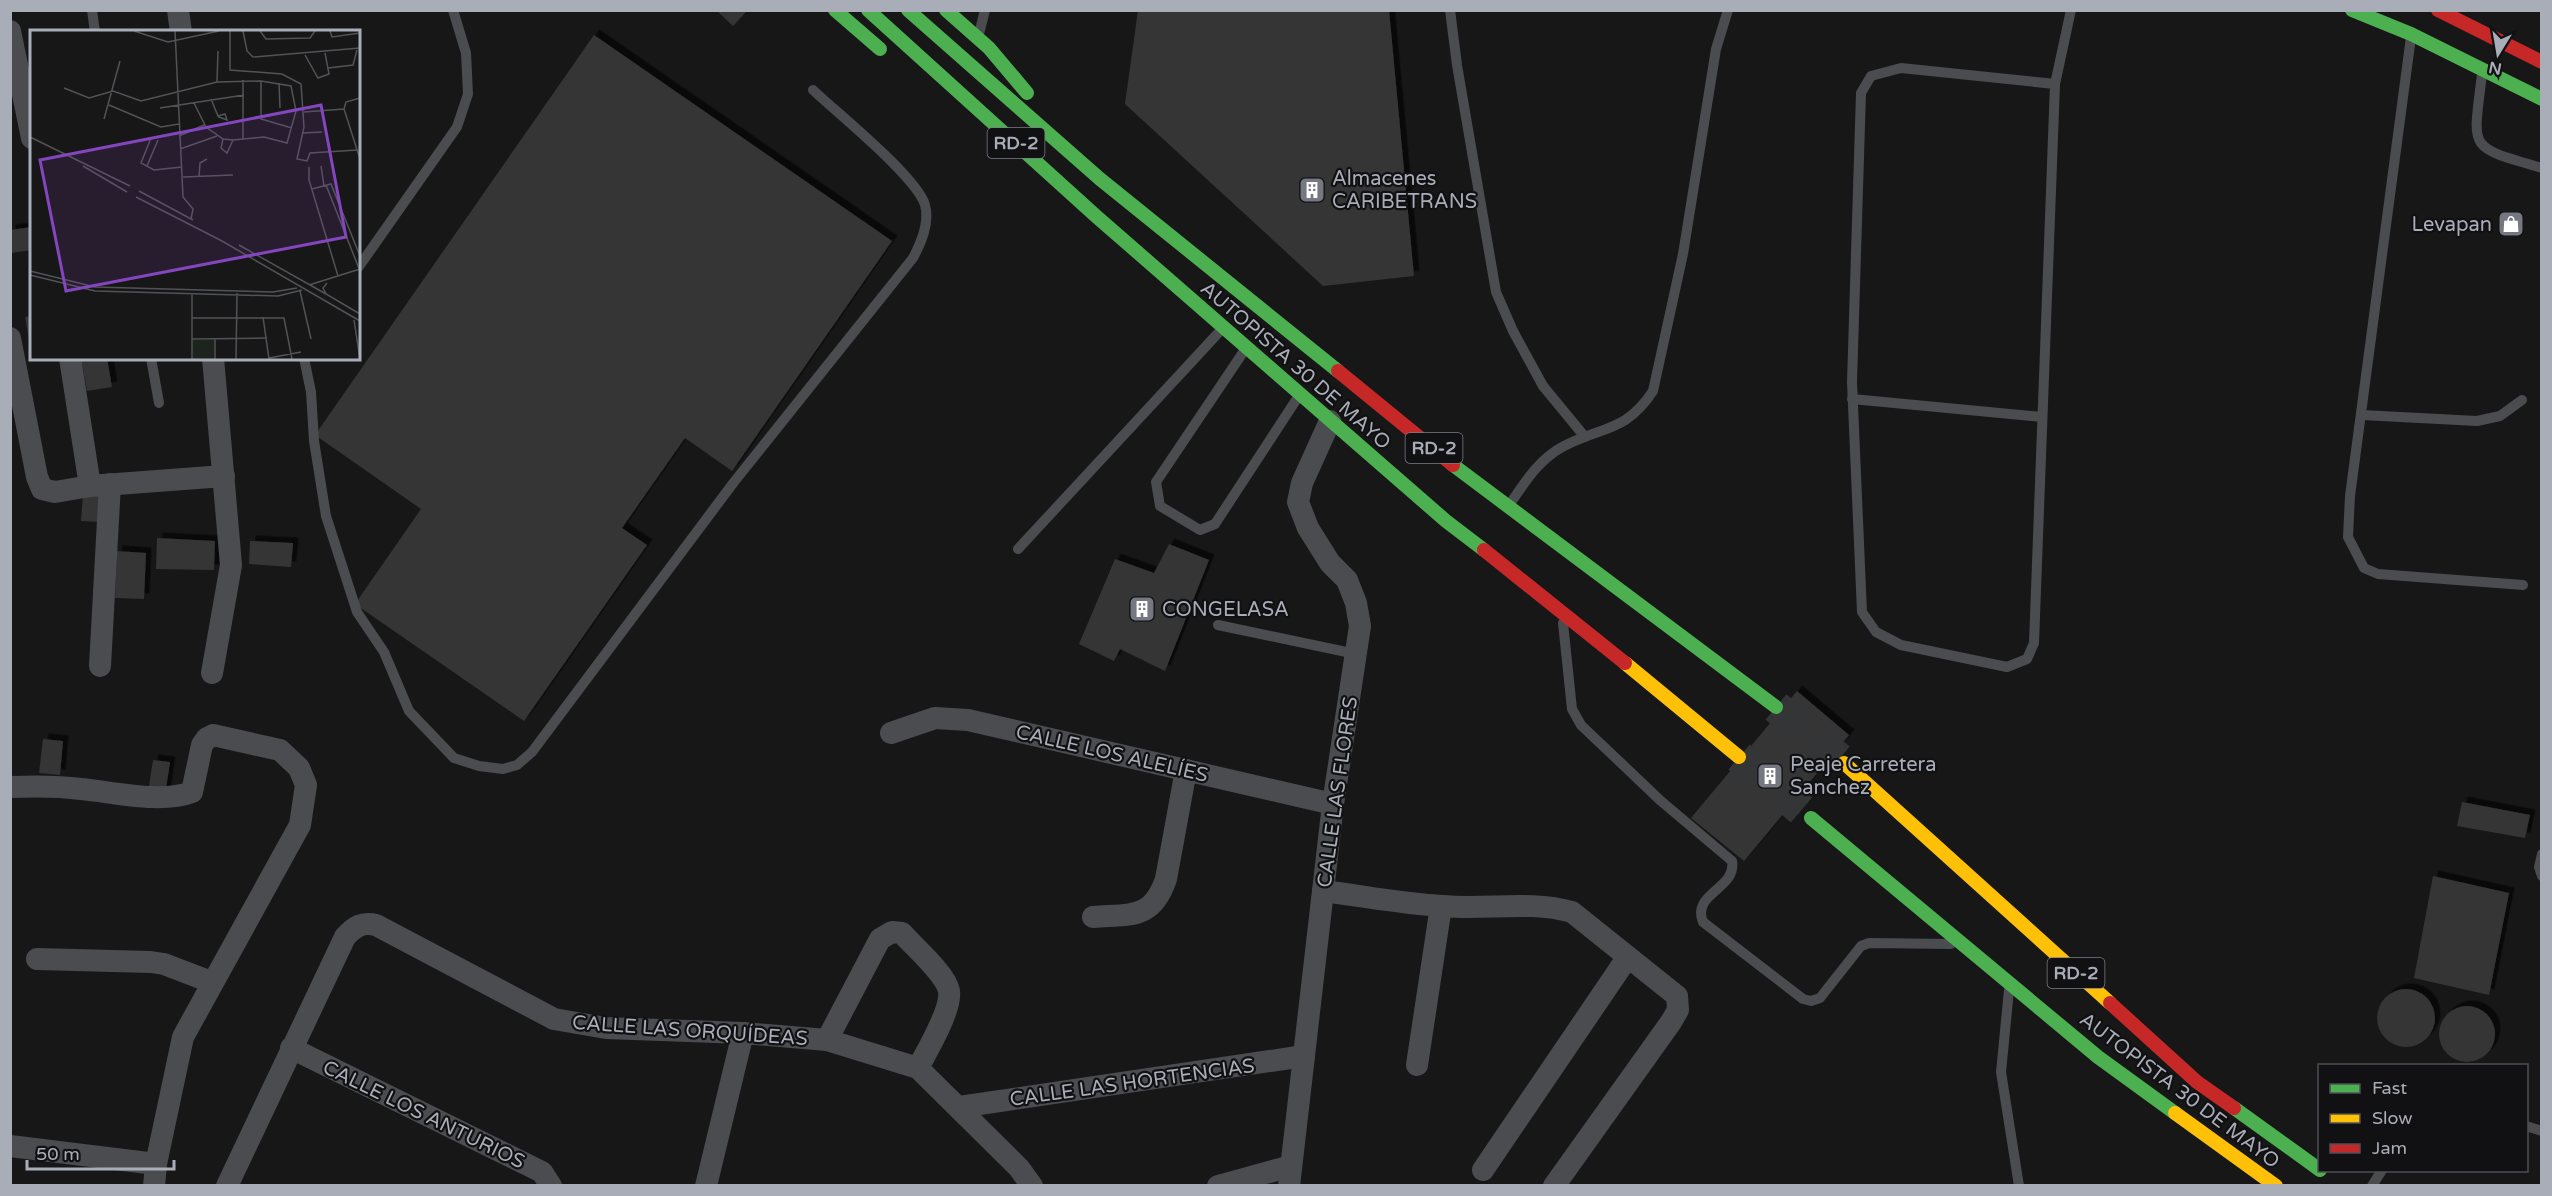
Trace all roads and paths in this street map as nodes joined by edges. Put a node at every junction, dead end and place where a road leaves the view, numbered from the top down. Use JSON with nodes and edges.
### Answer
{"nodes":[{"id":1,"x":92,"y":10,"type":"edge"},
{"id":2,"x":178,"y":10,"type":"edge"},
{"id":3,"x":453,"y":10,"type":"edge"},
{"id":4,"x":835,"y":10,"type":"edge"},
{"id":5,"x":868,"y":10,"type":"edge"},
{"id":6,"x":908,"y":10,"type":"edge"},
{"id":7,"x":946,"y":10,"type":"edge"},
{"id":8,"x":985,"y":10,"type":"edge"},
{"id":9,"x":1450,"y":10,"type":"edge"},
{"id":10,"x":1728,"y":10,"type":"edge"},
{"id":11,"x":2071,"y":10,"type":"edge"},
{"id":12,"x":2352,"y":10,"type":"edge"},
{"id":13,"x":2438,"y":10,"type":"edge"},
{"id":14,"x":95,"y":30,"type":"edge"},
{"id":15,"x":181,"y":30,"type":"edge"},
{"id":16,"x":10,"y":31,"type":"edge"},
{"id":17,"x":2411,"y":34,"type":"junction"},
{"id":18,"x":978,"y":39,"type":"junction"},
{"id":19,"x":889,"y":56,"type":"dead end"},
{"id":20,"x":2541,"y":62,"type":"edge"},
{"id":21,"x":2482,"y":68,"type":"junction"},
{"id":22,"x":2055,"y":84,"type":"junction"},
{"id":23,"x":813,"y":90,"type":"dead end"},
{"id":24,"x":2541,"y":99,"type":"edge"},
{"id":25,"x":30,"y":128,"type":"edge"},
{"id":26,"x":1006,"y":154,"type":"dead end"},
{"id":27,"x":2541,"y":168,"type":"edge"},
{"id":28,"x":1100,"y":179,"type":"junction"},
{"id":29,"x":1097,"y":217,"type":"junction"},
{"id":30,"x":360,"y":265,"type":"edge"},
{"id":31,"x":1223,"y":327,"type":"junction"},
{"id":32,"x":10,"y":338,"type":"edge"},
{"id":33,"x":1246,"y":347,"type":"junction"},
{"id":34,"x":70,"y":360,"type":"edge"},
{"id":35,"x":151,"y":360,"type":"edge"},
{"id":36,"x":213,"y":360,"type":"edge"},
{"id":37,"x":304,"y":360,"type":"edge"},
{"id":38,"x":1300,"y":395,"type":"junction"},
{"id":39,"x":1852,"y":399,"type":"junction"},
{"id":40,"x":2522,"y":400,"type":"dead end"},
{"id":41,"x":159,"y":403,"type":"dead end"},
{"id":42,"x":2362,"y":415,"type":"junction"},
{"id":43,"x":2042,"y":417,"type":"junction"},
{"id":44,"x":1330,"y":422,"type":"junction"},
{"id":45,"x":1586,"y":437,"type":"junction"},
{"id":46,"x":224,"y":476,"type":"junction"},
{"id":47,"x":100,"y":485,"type":"junction"},
{"id":48,"x":1507,"y":507,"type":"junction"},
{"id":49,"x":1018,"y":549,"type":"dead end"},
{"id":50,"x":2523,"y":585,"type":"dead end"},
{"id":51,"x":1561,"y":610,"type":"junction"},
{"id":52,"x":1218,"y":625,"type":"dead end"},
{"id":53,"x":1356,"y":654,"type":"junction"},
{"id":54,"x":100,"y":666,"type":"dead end"},
{"id":55,"x":212,"y":673,"type":"dead end"},
{"id":56,"x":1776,"y":707,"type":"tunnel mouth"},
{"id":57,"x":891,"y":733,"type":"dead end"},
{"id":58,"x":1739,"y":757,"type":"tunnel mouth"},
{"id":59,"x":1844,"y":763,"type":"tunnel mouth"},
{"id":60,"x":1186,"y":770,"type":"junction"},
{"id":61,"x":10,"y":787,"type":"edge"},
{"id":62,"x":1333,"y":804,"type":"junction"},
{"id":63,"x":1811,"y":818,"type":"tunnel mouth"},
{"id":64,"x":2541,"y":854,"type":"edge"},
{"id":65,"x":2541,"y":876,"type":"edge"},
{"id":66,"x":1323,"y":891,"type":"junction"},
{"id":67,"x":1441,"y":906,"type":"junction"},
{"id":68,"x":1093,"y":917,"type":"dead end"},
{"id":69,"x":1965,"y":945,"type":"junction"},
{"id":70,"x":1627,"y":958,"type":"junction"},
{"id":71,"x":37,"y":959,"type":"dead end"},
{"id":72,"x":211,"y":982,"type":"junction"},
{"id":73,"x":2010,"y":983,"type":"junction"},
{"id":74,"x":743,"y":1033,"type":"junction"},
{"id":75,"x":827,"y":1040,"type":"junction"},
{"id":76,"x":291,"y":1048,"type":"junction"},
{"id":77,"x":1304,"y":1056,"type":"junction"},
{"id":78,"x":1417,"y":1065,"type":"dead end"},
{"id":79,"x":918,"y":1068,"type":"junction"},
{"id":80,"x":959,"y":1107,"type":"junction"},
{"id":81,"x":10,"y":1146,"type":"edge"},
{"id":82,"x":2318,"y":1169,"type":"edge"},
{"id":83,"x":1483,"y":1170,"type":"dead end"},
{"id":84,"x":2323,"y":1172,"type":"edge"},
{"id":85,"x":2381,"y":1172,"type":"edge"},
{"id":86,"x":155,"y":1174,"type":"edge"},
{"id":87,"x":1290,"y":1176,"type":"edge"},
{"id":88,"x":2334,"y":1180,"type":"dead end"},
{"id":89,"x":227,"y":1185,"type":"edge"},
{"id":90,"x":551,"y":1185,"type":"edge"},
{"id":91,"x":706,"y":1185,"type":"edge"},
{"id":92,"x":1032,"y":1185,"type":"edge"},
{"id":93,"x":1218,"y":1185,"type":"edge"},
{"id":94,"x":1554,"y":1185,"type":"edge"},
{"id":95,"x":2019,"y":1185,"type":"edge"},
{"id":96,"x":2276,"y":1185,"type":"edge"},
{"id":97,"x":2373,"y":1185,"type":"edge"}],
"edges":[{"from":1,"to":14,"type":"lane"},
{"from":2,"to":15,"type":"street"},
{"from":3,"to":30,"type":"lane"},
{"from":4,"to":19,"type":"main road"},
{"from":5,"to":29,"type":"main road","name":"AUTOPISTA 30 DE MAYO","number":"RD-2"},
{"from":6,"to":28,"type":"main road","name":"AUTOPISTA 30 DE MAYO","number":"RD-2"},
{"from":7,"to":18,"type":"main road"},
{"from":8,"to":18,"type":"lane"},
{"from":9,"to":45,"type":"lane"},
{"from":10,"to":45,"type":"lane"},
{"from":11,"to":22,"type":"lane"},
{"from":12,"to":17,"type":"main road"},
{"from":13,"to":20,"type":"main road"},
{"from":16,"to":25,"type":"street"},
{"from":17,"to":21,"type":"main road"},
{"from":17,"to":42,"type":"lane"},
{"from":18,"to":28,"type":"main road"},
{"from":21,"to":24,"type":"main road"},
{"from":21,"to":27,"type":"lane"},
{"from":22,"to":39,"type":"lane"},
{"from":22,"to":43,"type":"lane"},
{"from":23,"to":37,"type":"lane"},
{"from":26,"to":29,"type":"main road"},
{"from":28,"to":48,"type":"main road","name":"AUTOPISTA 30 DE MAYO","number":"RD-2"},
{"from":29,"to":31,"type":"main road","name":"AUTOPISTA 30 DE MAYO","number":"RD-2"},
{"from":31,"to":33,"type":"main road","name":"AUTOPISTA 30 DE MAYO","number":"RD-2"},
{"from":31,"to":49,"type":"lane"},
{"from":32,"to":47,"type":"street"},
{"from":33,"to":38,"type":"main road","name":"AUTOPISTA 30 DE MAYO","number":"RD-2"},
{"from":33,"to":38,"type":"lane"},
{"from":34,"to":47,"type":"street"},
{"from":35,"to":41,"type":"lane"},
{"from":36,"to":46,"type":"street"},
{"from":38,"to":44,"type":"main road","name":"AUTOPISTA 30 DE MAYO","number":"RD-2"},
{"from":39,"to":43,"type":"lane"},
{"from":39,"to":43,"type":"lane"},
{"from":40,"to":42,"type":"lane"},
{"from":42,"to":50,"type":"lane"},
{"from":44,"to":51,"type":"main road","name":"AUTOPISTA 30 DE MAYO","number":"RD-2"},
{"from":44,"to":53,"type":"street","name":"CALLE LAS FLORES"},
{"from":45,"to":48,"type":"lane"},
{"from":46,"to":47,"type":"street"},
{"from":46,"to":55,"type":"street"},
{"from":47,"to":54,"type":"street"},
{"from":48,"to":56,"type":"main road","name":"AUTOPISTA 30 DE MAYO","number":"RD-2"},
{"from":51,"to":58,"type":"main road","name":"AUTOPISTA 30 DE MAYO","number":"RD-2"},
{"from":51,"to":69,"type":"lane"},
{"from":52,"to":53,"type":"lane"},
{"from":53,"to":62,"type":"street","name":"CALLE LAS FLORES"},
{"from":57,"to":60,"type":"street","name":"CALLE LOS ALELÍES"},
{"from":59,"to":82,"type":"main road","name":"AUTOPISTA 30 DE MAYO","number":"RD-2"},
{"from":60,"to":62,"type":"street","name":"CALLE LOS ALELÍES"},
{"from":60,"to":68,"type":"street"},
{"from":61,"to":72,"type":"street"},
{"from":62,"to":66,"type":"street","name":"CALLE LAS FLORES"},
{"from":63,"to":69,"type":"main road","name":"AUTOPISTA 30 DE MAYO","number":"RD-2"},
{"from":64,"to":65,"type":"lane"},
{"from":66,"to":67,"type":"street"},
{"from":66,"to":77,"type":"street","name":"CALLE LAS FLORES"},
{"from":67,"to":70,"type":"street"},
{"from":67,"to":78,"type":"street"},
{"from":69,"to":73,"type":"main road","name":"AUTOPISTA 30 DE MAYO","number":"RD-2"},
{"from":70,"to":83,"type":"street"},
{"from":70,"to":94,"type":"street"},
{"from":71,"to":72,"type":"street"},
{"from":72,"to":86,"type":"street"},
{"from":73,"to":95,"type":"lane"},
{"from":73,"to":96,"type":"main road","name":"AUTOPISTA 30 DE MAYO","number":"RD-2"},
{"from":74,"to":75,"type":"street","name":"CALLE LAS ORQUÍDEAS"},
{"from":74,"to":76,"type":"street","name":"CALLE LAS ORQUÍDEAS"},
{"from":74,"to":91,"type":"street"},
{"from":75,"to":79,"type":"street","name":"CALLE LAS ORQUÍDEAS"},
{"from":75,"to":79,"type":"street"},
{"from":76,"to":89,"type":"street","name":"CALLE LAS ORQUÍDEAS"},
{"from":76,"to":90,"type":"street","name":"CALLE LOS ANTURIOS"},
{"from":77,"to":80,"type":"street","name":"CALLE LAS HORTENCIAS"},
{"from":77,"to":87,"type":"street","name":"CALLE LAS FLORES"},
{"from":79,"to":80,"type":"street","name":"CALLE LAS ORQUÍDEAS"},
{"from":80,"to":92,"type":"street","name":"CALLE LAS ORQUÍDEAS"},
{"from":81,"to":86,"type":"street"},
{"from":84,"to":88,"type":"main road","name":"AUTOPISTA 30 DE MAYO","number":"RD-2"},
{"from":85,"to":97,"type":"lane"},
{"from":87,"to":93,"type":"street"}]}
